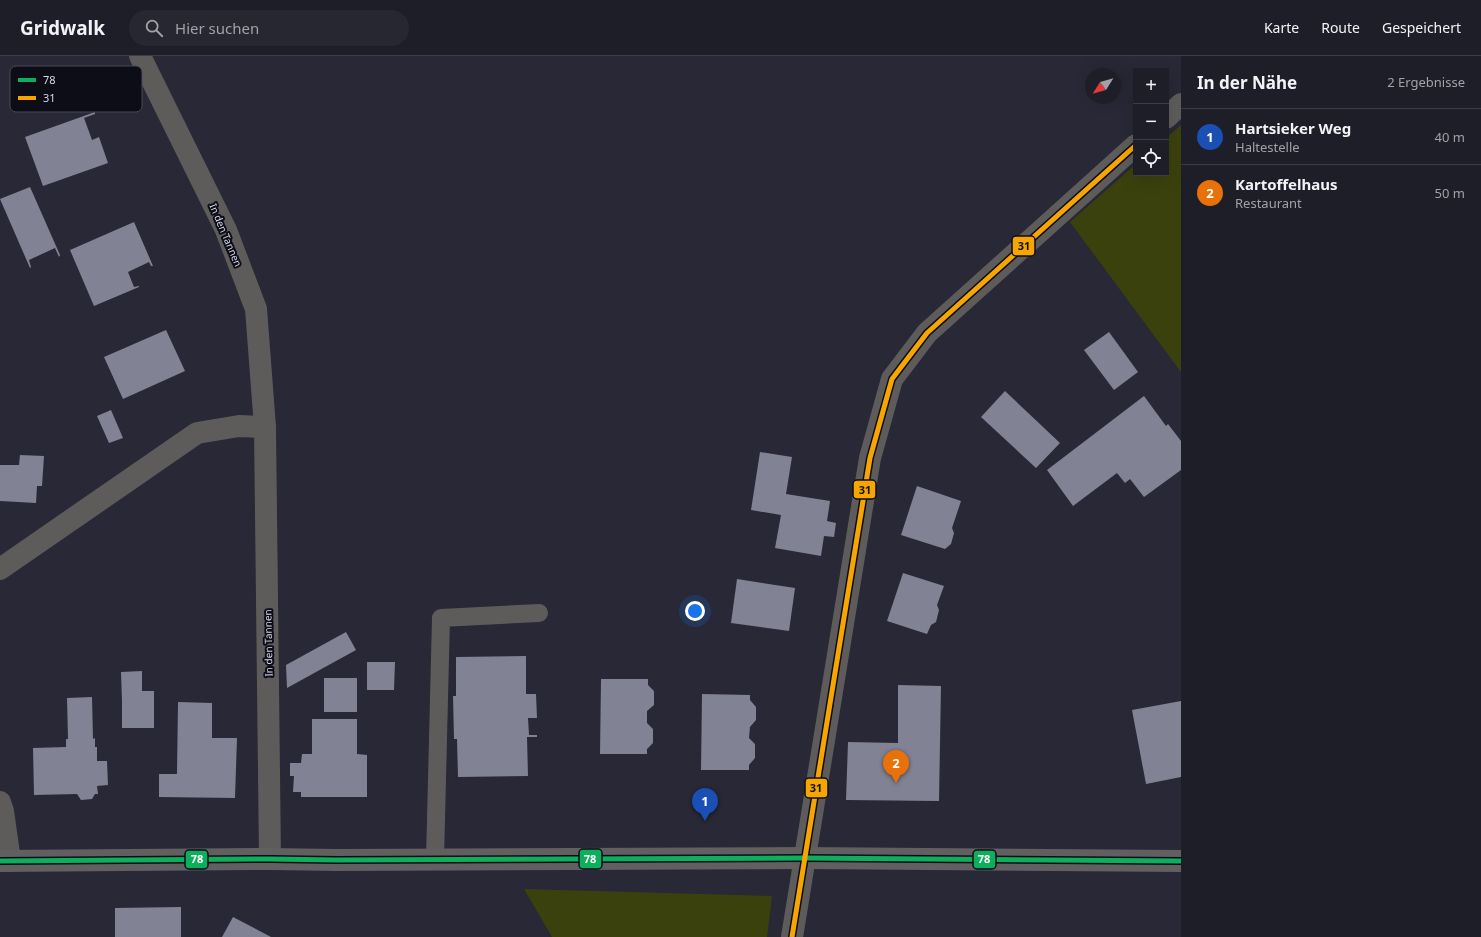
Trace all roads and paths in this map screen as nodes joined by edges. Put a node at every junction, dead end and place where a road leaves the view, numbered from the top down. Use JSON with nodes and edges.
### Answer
{"nodes":[{"id":1,"x":140,"y":56,"type":"edge"},
{"id":2,"x":1181,"y":104,"type":"edge"},
{"id":3,"x":1169,"y":115,"type":"edge"},
{"id":4,"x":1133,"y":148,"type":"edge"},
{"id":5,"x":265,"y":427,"type":"junction"},
{"id":6,"x":0,"y":569,"type":"edge"},
{"id":7,"x":539,"y":612,"type":"dead end"},
{"id":8,"x":0,"y":802,"type":"edge"},
{"id":9,"x":805,"y":858,"type":"junction"},
{"id":10,"x":270,"y":859,"type":"junction"},
{"id":11,"x":435,"y":859,"type":"junction"},
{"id":12,"x":1181,"y":861,"type":"edge"},
{"id":13,"x":5,"y":862,"type":"edge"},
{"id":14,"x":792,"y":937,"type":"edge"}],
"edges":[{"from":1,"to":5,"type":"street","name":"In den Tannen"},
{"from":2,"to":3,"type":"street"},
{"from":4,"to":9,"type":"street"},
{"from":5,"to":6,"type":"street"},
{"from":5,"to":10,"type":"street","name":"In den Tannen"},
{"from":7,"to":11,"type":"lane"},
{"from":8,"to":13,"type":"street"},
{"from":9,"to":11,"type":"main road"},
{"from":9,"to":12,"type":"main road"},
{"from":9,"to":14,"type":"street"},
{"from":10,"to":11,"type":"main road"},
{"from":10,"to":13,"type":"main road"}]}
